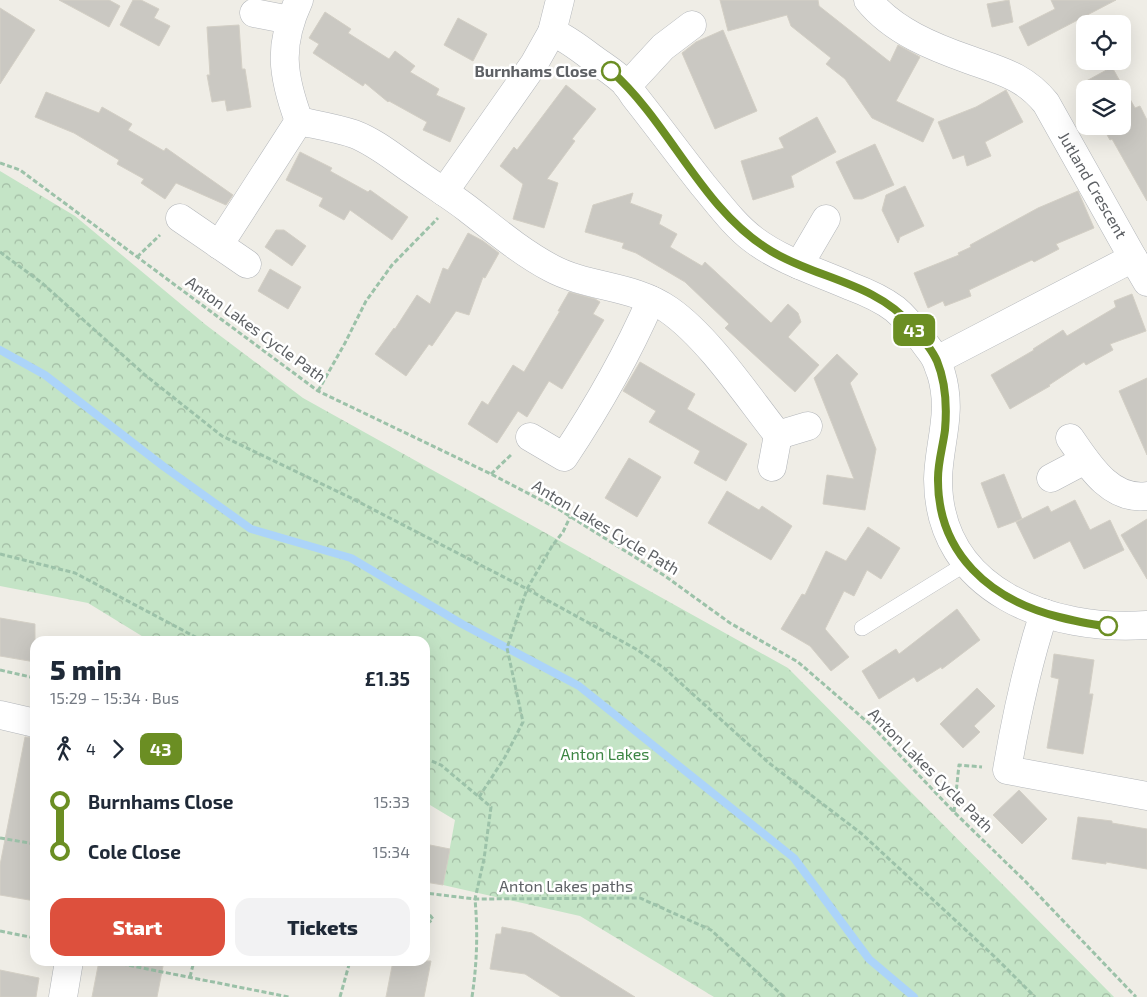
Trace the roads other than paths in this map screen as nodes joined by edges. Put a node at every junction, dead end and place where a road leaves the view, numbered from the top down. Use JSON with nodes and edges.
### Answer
{"nodes":[{"id":1,"x":560,"y":0,"type":"edge"},
{"id":2,"x":868,"y":0,"type":"edge"},
{"id":3,"x":294,"y":10,"type":"edge"},
{"id":4,"x":254,"y":13,"type":"dead end"},
{"id":5,"x":692,"y":25,"type":"dead end"},
{"id":6,"x":552,"y":32,"type":"junction"},
{"id":7,"x":628,"y":86,"type":"junction"},
{"id":8,"x":298,"y":121,"type":"junction"},
{"id":9,"x":449,"y":196,"type":"junction"},
{"id":10,"x":180,"y":218,"type":"road end"},
{"id":11,"x":826,"y":219,"type":"dead end"},
{"id":12,"x":219,"y":245,"type":"junction"},
{"id":13,"x":1133,"y":258,"type":"junction"},
{"id":14,"x":247,"y":264,"type":"dead end"},
{"id":15,"x":799,"y":265,"type":"junction"},
{"id":16,"x":1147,"y":282,"type":"edge"},
{"id":17,"x":651,"y":300,"type":"junction"},
{"id":18,"x":936,"y":360,"type":"junction"},
{"id":19,"x":808,"y":426,"type":"dead end"},
{"id":20,"x":778,"y":435,"type":"junction"},
{"id":21,"x":530,"y":437,"type":"dead end"},
{"id":22,"x":1070,"y":438,"type":"dead end"},
{"id":23,"x":1085,"y":460,"type":"junction"},
{"id":24,"x":772,"y":467,"type":"dead end"},
{"id":25,"x":1051,"y":478,"type":"dead end"},
{"id":26,"x":1147,"y":496,"type":"edge"},
{"id":27,"x":967,"y":563,"type":"junction"},
{"id":28,"x":1044,"y":613,"type":"junction"},
{"id":29,"x":1147,"y":625,"type":"edge"},
{"id":30,"x":862,"y":628,"type":"dead end"},
{"id":31,"x":0,"y":715,"type":"edge"},
{"id":32,"x":30,"y":722,"type":"edge"},
{"id":33,"x":1147,"y":796,"type":"edge"},
{"id":34,"x":68,"y":966,"type":"edge"},
{"id":35,"x":63,"y":997,"type":"edge"}],
"edges":[{"from":1,"to":6,"type":"street"},
{"from":2,"to":13,"type":"street","name":"Jutland Crescent"},
{"from":3,"to":4,"type":"street"},
{"from":3,"to":8,"type":"street"},
{"from":5,"to":7,"type":"street"},
{"from":6,"to":7,"type":"street"},
{"from":6,"to":9,"type":"street"},
{"from":7,"to":15,"type":"street"},
{"from":8,"to":9,"type":"street"},
{"from":8,"to":12,"type":"street"},
{"from":9,"to":17,"type":"street"},
{"from":10,"to":12,"type":"street"},
{"from":11,"to":15,"type":"street"},
{"from":12,"to":14,"type":"street"},
{"from":13,"to":16,"type":"street"},
{"from":13,"to":18,"type":"street","name":"Jutland Crescent"},
{"from":15,"to":18,"type":"street"},
{"from":17,"to":20,"type":"street"},
{"from":17,"to":21,"type":"street"},
{"from":18,"to":27,"type":"street"},
{"from":19,"to":20,"type":"street"},
{"from":20,"to":24,"type":"street"},
{"from":22,"to":23,"type":"street"},
{"from":23,"to":25,"type":"street"},
{"from":23,"to":26,"type":"street"},
{"from":27,"to":28,"type":"street"},
{"from":27,"to":30,"type":"lane"},
{"from":28,"to":29,"type":"street"},
{"from":28,"to":33,"type":"street"},
{"from":31,"to":32,"type":"street"},
{"from":34,"to":35,"type":"street"}]}
